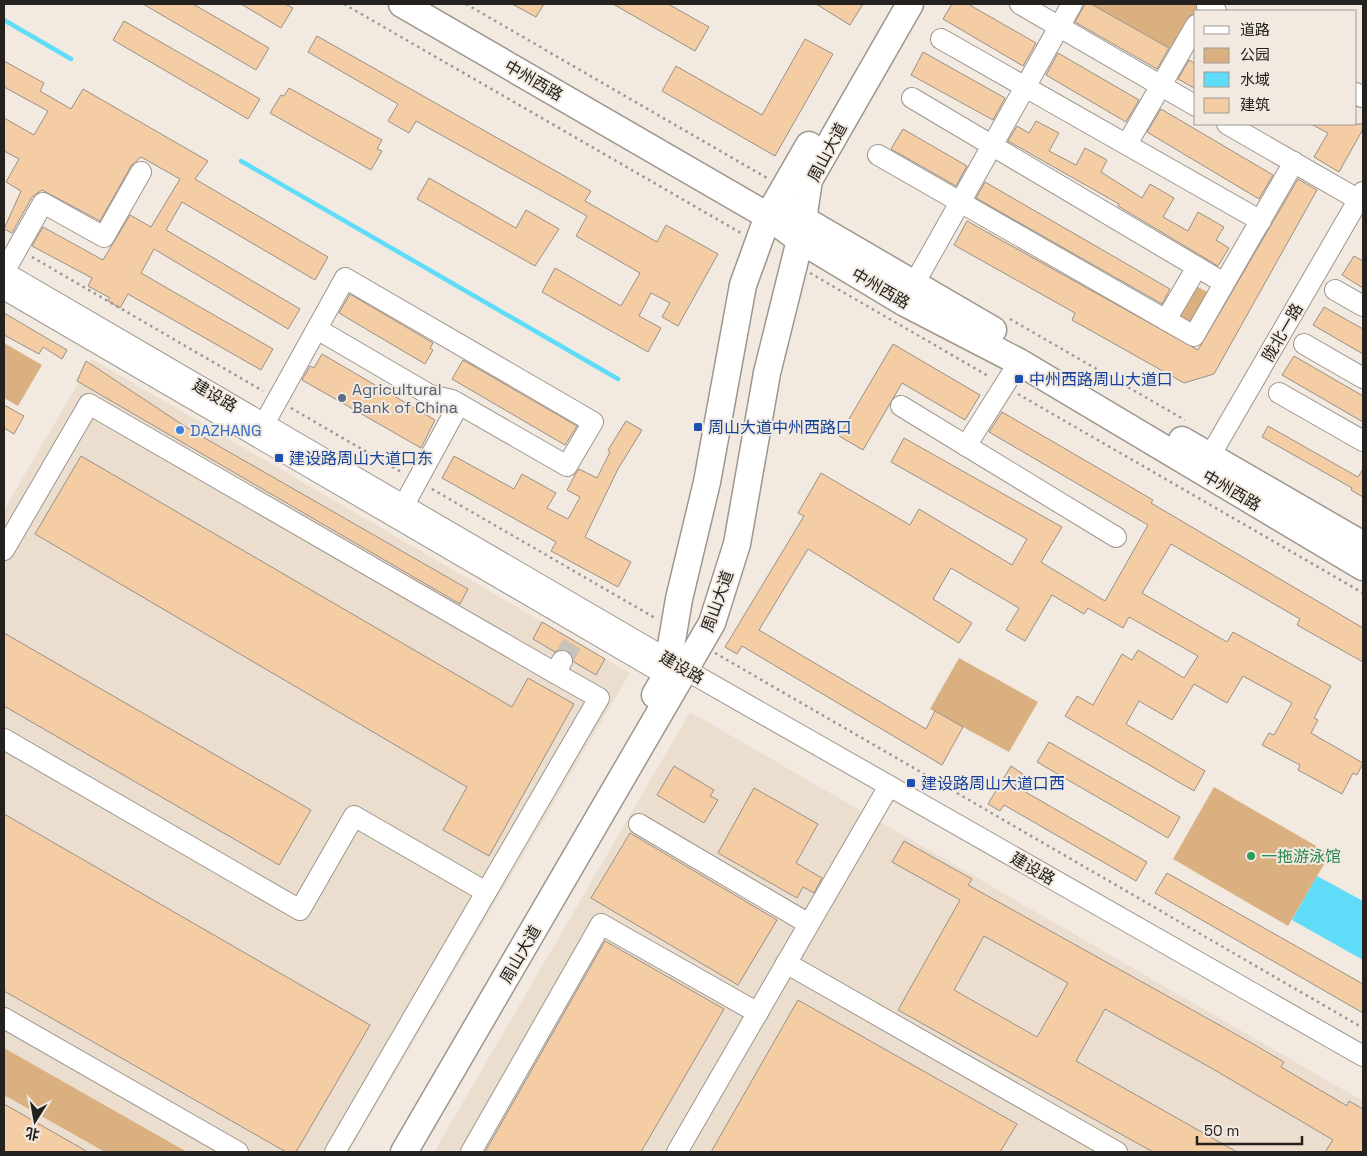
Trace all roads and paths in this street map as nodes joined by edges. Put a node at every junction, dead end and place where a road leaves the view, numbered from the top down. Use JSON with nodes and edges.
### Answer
{"nodes":[{"id":1,"x":344,"y":4,"type":"edge"},
{"id":2,"x":402,"y":4,"type":"edge"},
{"id":3,"x":430,"y":4,"type":"edge"},
{"id":4,"x":890,"y":4,"type":"edge"},
{"id":5,"x":910,"y":4,"type":"edge"},
{"id":6,"x":1020,"y":4,"type":"edge"},
{"id":7,"x":1072,"y":4,"type":"edge"},
{"id":8,"x":1059,"y":26,"type":"junction"},
{"id":9,"x":1194,"y":28,"type":"edge"},
{"id":10,"x":941,"y":39,"type":"dead end"},
{"id":11,"x":1161,"y":86,"type":"junction"},
{"id":12,"x":1025,"y":87,"type":"junction"},
{"id":13,"x":912,"y":98,"type":"dead end"},
{"id":14,"x":1194,"y":105,"type":"edge"},
{"id":15,"x":1229,"y":125,"type":"edge"},
{"id":16,"x":1127,"y":144,"type":"junction"},
{"id":17,"x":992,"y":145,"type":"junction"},
{"id":18,"x":878,"y":155,"type":"dead end"},
{"id":19,"x":1294,"y":162,"type":"junction"},
{"id":20,"x":141,"y":172,"type":"dead end"},
{"id":21,"x":1361,"y":196,"type":"edge"},
{"id":22,"x":960,"y":202,"type":"junction"},
{"id":23,"x":771,"y":209,"type":"junction"},
{"id":24,"x":1261,"y":220,"type":"junction"},
{"id":25,"x":799,"y":241,"type":"junction"},
{"id":26,"x":758,"y":243,"type":"junction"},
{"id":27,"x":1197,"y":267,"type":"junction"},
{"id":28,"x":4,"y":272,"type":"edge"},
{"id":29,"x":1224,"y":283,"type":"junction"},
{"id":30,"x":914,"y":284,"type":"junction"},
{"id":31,"x":4,"y":289,"type":"edge"},
{"id":32,"x":1335,"y":290,"type":"dead end"},
{"id":33,"x":1363,"y":306,"type":"edge"},
{"id":34,"x":1166,"y":320,"type":"junction"},
{"id":35,"x":317,"y":329,"type":"junction"},
{"id":36,"x":1304,"y":344,"type":"dead end"},
{"id":37,"x":1019,"y":362,"type":"junction"},
{"id":38,"x":1363,"y":378,"type":"edge"},
{"id":39,"x":1004,"y":386,"type":"junction"},
{"id":40,"x":1279,"y":394,"type":"dead end"},
{"id":41,"x":459,"y":404,"type":"junction"},
{"id":42,"x":901,"y":406,"type":"dead end"},
{"id":43,"x":264,"y":424,"type":"junction"},
{"id":44,"x":1363,"y":441,"type":"edge"},
{"id":45,"x":966,"y":446,"type":"junction"},
{"id":46,"x":1205,"y":464,"type":"junction"},
{"id":47,"x":404,"y":505,"type":"junction"},
{"id":48,"x":1116,"y":537,"type":"dead end"},
{"id":49,"x":1363,"y":545,"type":"edge"},
{"id":50,"x":4,"y":550,"type":"edge"},
{"id":51,"x":1363,"y":567,"type":"edge"},
{"id":52,"x":1363,"y":593,"type":"edge"},
{"id":53,"x":583,"y":625,"type":"junction"},
{"id":54,"x":675,"y":672,"type":"junction"},
{"id":55,"x":4,"y":739,"type":"edge"},
{"id":56,"x":886,"y":791,"type":"junction"},
{"id":57,"x":639,"y":824,"type":"dead end"},
{"id":58,"x":486,"y":892,"type":"junction"},
{"id":59,"x":809,"y":924,"type":"junction"},
{"id":60,"x":786,"y":963,"type":"junction"},
{"id":61,"x":758,"y":1013,"type":"junction"},
{"id":62,"x":4,"y":1018,"type":"edge"},
{"id":63,"x":1363,"y":1056,"type":"edge"},
{"id":64,"x":1363,"y":1070,"type":"edge"},
{"id":65,"x":238,"y":1152,"type":"edge"},
{"id":66,"x":335,"y":1152,"type":"edge"},
{"id":67,"x":388,"y":1152,"type":"edge"},
{"id":68,"x":404,"y":1152,"type":"edge"},
{"id":69,"x":471,"y":1152,"type":"edge"},
{"id":70,"x":677,"y":1152,"type":"edge"},
{"id":71,"x":1116,"y":1152,"type":"edge"}],
"edges":[{"from":1,"to":26,"type":"path"},
{"from":2,"to":23,"type":"main road","name":"中州西路"},
{"from":3,"to":23,"type":"main road","name":"中州西路"},
{"from":4,"to":23,"type":"main road","name":"周山大道"},
{"from":5,"to":25,"type":"main road","name":"周山大道"},
{"from":6,"to":8,"type":"street"},
{"from":7,"to":8,"type":"street"},
{"from":8,"to":11,"type":"street"},
{"from":8,"to":12,"type":"street"},
{"from":9,"to":11,"type":"street"},
{"from":10,"to":12,"type":"street"},
{"from":11,"to":14,"type":"street"},
{"from":11,"to":16,"type":"street"},
{"from":12,"to":16,"type":"street"},
{"from":12,"to":17,"type":"street"},
{"from":13,"to":17,"type":"street"},
{"from":15,"to":19,"type":"street"},
{"from":16,"to":24,"type":"street"},
{"from":17,"to":22,"type":"street"},
{"from":17,"to":27,"type":"street"},
{"from":18,"to":22,"type":"street"},
{"from":19,"to":21,"type":"street"},
{"from":19,"to":24,"type":"street"},
{"from":20,"to":28,"type":"street"},
{"from":21,"to":46,"type":"street","name":"陇北一路"},
{"from":22,"to":30,"type":"street"},
{"from":22,"to":34,"type":"street"},
{"from":23,"to":25,"type":"main road","name":"中州西路"},
{"from":23,"to":26,"type":"main road","name":"周山大道"},
{"from":24,"to":29,"type":"street"},
{"from":25,"to":30,"type":"main road","name":"中州西路"},
{"from":25,"to":37,"type":"main road","name":"中州西路"},
{"from":25,"to":39,"type":"path"},
{"from":25,"to":54,"type":"main road","name":"周山大道"},
{"from":26,"to":54,"type":"main road","name":"周山大道"},
{"from":27,"to":29,"type":"street"},
{"from":27,"to":34,"type":"street"},
{"from":28,"to":43,"type":"street","name":"建设路"},
{"from":29,"to":34,"type":"street"},
{"from":30,"to":46,"type":"main road","name":"中州西路"},
{"from":31,"to":53,"type":"street","name":"建设路"},
{"from":32,"to":33,"type":"street"},
{"from":35,"to":41,"type":"street"},
{"from":35,"to":41,"type":"street"},
{"from":35,"to":43,"type":"street"},
{"from":36,"to":38,"type":"street"},
{"from":37,"to":39,"type":"street"},
{"from":37,"to":46,"type":"main road","name":"中州西路"},
{"from":39,"to":45,"type":"street"},
{"from":39,"to":52,"type":"path"},
{"from":40,"to":44,"type":"street"},
{"from":41,"to":47,"type":"street"},
{"from":42,"to":45,"type":"street"},
{"from":43,"to":47,"type":"street","name":"建设路"},
{"from":45,"to":48,"type":"street"},
{"from":46,"to":49,"type":"main road","name":"中州西路"},
{"from":46,"to":51,"type":"main road","name":"中州西路"},
{"from":47,"to":53,"type":"street","name":"建设路"},
{"from":50,"to":58,"type":"street"},
{"from":53,"to":54,"type":"street","name":"建设路"},
{"from":54,"to":56,"type":"street","name":"建设路"},
{"from":54,"to":67,"type":"main road","name":"周山大道"},
{"from":54,"to":68,"type":"main road","name":"周山大道"},
{"from":55,"to":58,"type":"street"},
{"from":56,"to":59,"type":"street"},
{"from":56,"to":63,"type":"street","name":"建设路"},
{"from":56,"to":64,"type":"street","name":"建设路"},
{"from":57,"to":59,"type":"street"},
{"from":58,"to":66,"type":"street"},
{"from":59,"to":60,"type":"street"},
{"from":60,"to":61,"type":"street"},
{"from":60,"to":71,"type":"street"},
{"from":61,"to":69,"type":"street"},
{"from":61,"to":70,"type":"street"},
{"from":62,"to":65,"type":"street"}]}
